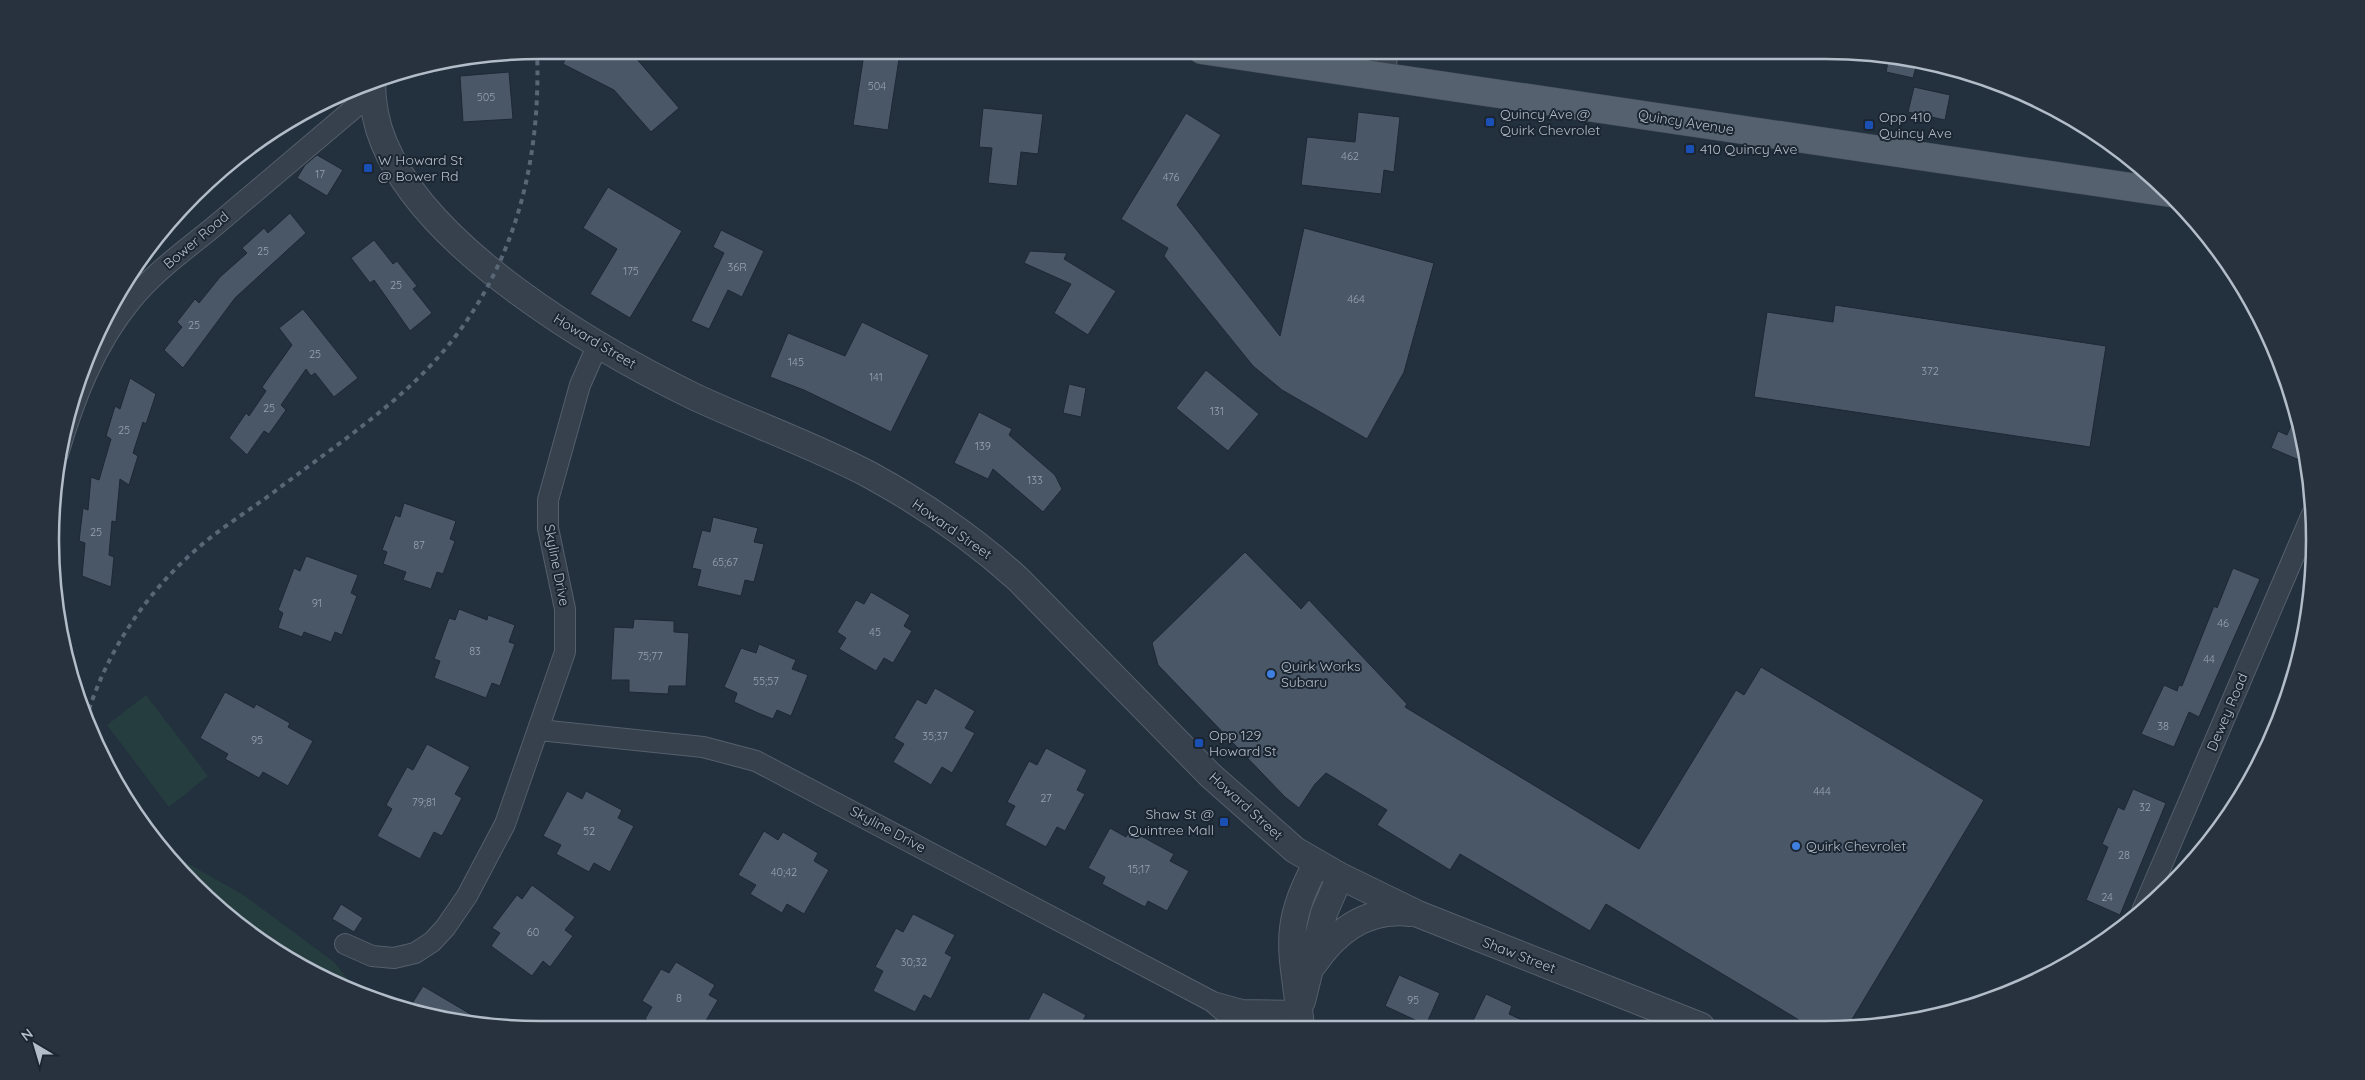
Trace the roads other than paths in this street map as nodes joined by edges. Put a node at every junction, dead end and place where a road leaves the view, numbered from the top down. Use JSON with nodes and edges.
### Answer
{"nodes":[{"id":1,"x":1260,"y":59,"type":"edge"},
{"id":2,"x":1387,"y":59,"type":"edge"},
{"id":3,"x":1384,"y":78,"type":"junction"},
{"id":4,"x":372,"y":89,"type":"edge"},
{"id":5,"x":368,"y":90,"type":"edge"},
{"id":6,"x":2155,"y":191,"type":"edge"},
{"id":7,"x":598,"y":344,"type":"junction"},
{"id":8,"x":94,"y":360,"type":"edge"},
{"id":9,"x":2306,"y":529,"type":"edge"},
{"id":10,"x":539,"y":730,"type":"junction"},
{"id":11,"x":1317,"y":863,"type":"junction"},
{"id":12,"x":1340,"y":876,"type":"junction"},
{"id":13,"x":2148,"y":896,"type":"edge"},
{"id":14,"x":1418,"y":914,"type":"junction"},
{"id":15,"x":345,"y":944,"type":"dead end"},
{"id":16,"x":1310,"y":971,"type":"junction"},
{"id":17,"x":1213,"y":1002,"type":"junction"},
{"id":18,"x":1300,"y":1019,"type":"edge"},
{"id":19,"x":1235,"y":1021,"type":"edge"},
{"id":20,"x":1687,"y":1021,"type":"edge"}],
"edges":[{"from":1,"to":3,"type":"main road","name":"Quincy Avenue"},
{"from":2,"to":3,"type":"street"},
{"from":3,"to":6,"type":"main road","name":"Quincy Avenue"},
{"from":4,"to":7,"type":"street","name":"Howard Street"},
{"from":5,"to":8,"type":"street","name":"Bower Road"},
{"from":7,"to":10,"type":"street","name":"Skyline Drive"},
{"from":7,"to":11,"type":"street","name":"Howard Street"},
{"from":9,"to":13,"type":"street","name":"Dewey Road"},
{"from":10,"to":15,"type":"street","name":"Skyline Drive"},
{"from":10,"to":17,"type":"street","name":"Skyline Drive"},
{"from":11,"to":12,"type":"street","name":"Howard Street"},
{"from":11,"to":18,"type":"street"},
{"from":12,"to":14,"type":"street","name":"Shaw Street"},
{"from":12,"to":16,"type":"street"},
{"from":14,"to":16,"type":"street"},
{"from":14,"to":20,"type":"street","name":"Shaw Street"},
{"from":16,"to":18,"type":"street"},
{"from":17,"to":18,"type":"street","name":"Skyline Drive"},
{"from":17,"to":19,"type":"street","name":"Skyline Drive"}]}
